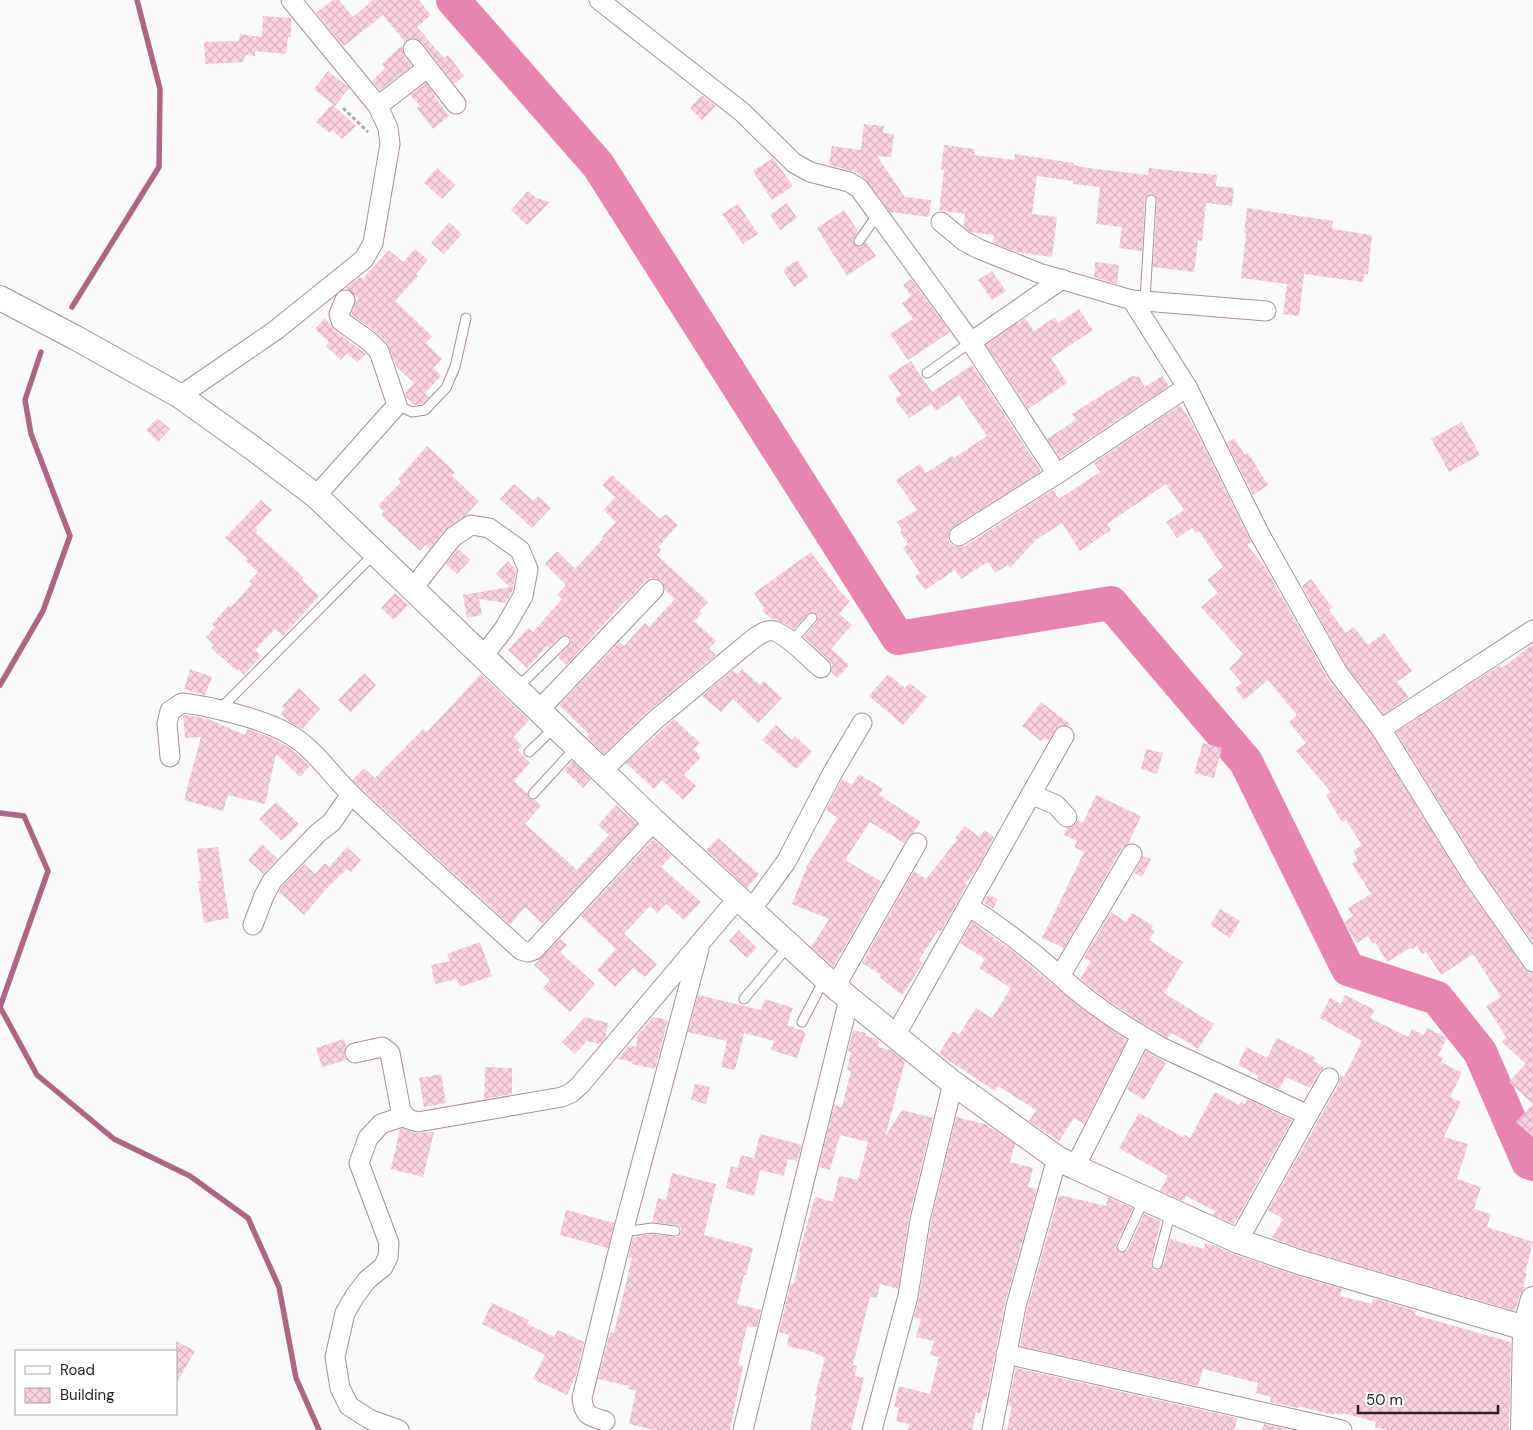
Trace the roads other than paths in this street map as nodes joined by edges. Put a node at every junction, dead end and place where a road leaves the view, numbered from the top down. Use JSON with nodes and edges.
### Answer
{"nodes":[{"id":1,"x":291,"y":0,"type":"edge"},
{"id":2,"x":599,"y":0,"type":"edge"},
{"id":3,"x":413,"y":48,"type":"dead end"},
{"id":4,"x":427,"y":68,"type":"junction"},
{"id":5,"x":456,"y":104,"type":"dead end"},
{"id":6,"x":378,"y":106,"type":"junction"},
{"id":7,"x":1151,"y":200,"type":"dead end"},
{"id":8,"x":872,"y":205,"type":"junction"},
{"id":9,"x":941,"y":222,"type":"dead end"},
{"id":10,"x":860,"y":241,"type":"dead end"},
{"id":11,"x":1062,"y":279,"type":"junction"},
{"id":12,"x":0,"y":298,"type":"edge"},
{"id":13,"x":345,"y":300,"type":"dead end"},
{"id":14,"x":1138,"y":300,"type":"junction"},
{"id":15,"x":1266,"y":311,"type":"dead end"},
{"id":16,"x":466,"y":318,"type":"dead end"},
{"id":17,"x":971,"y":342,"type":"junction"},
{"id":18,"x":927,"y":373,"type":"dead end"},
{"id":19,"x":1187,"y":387,"type":"junction"},
{"id":20,"x":180,"y":396,"type":"junction"},
{"id":21,"x":397,"y":405,"type":"junction"},
{"id":22,"x":1057,"y":474,"type":"junction"},
{"id":23,"x":316,"y":496,"type":"junction"},
{"id":24,"x":959,"y":536,"type":"dead end"},
{"id":25,"x":376,"y":552,"type":"junction"},
{"id":26,"x":413,"y":588,"type":"junction"},
{"id":27,"x":654,"y":589,"type":"dead end"},
{"id":28,"x":812,"y":618,"type":"dead end"},
{"id":29,"x":1533,"y":630,"type":"edge"},
{"id":30,"x":564,"y":641,"type":"dead end"},
{"id":31,"x":791,"y":642,"type":"junction"},
{"id":32,"x":483,"y":656,"type":"junction"},
{"id":33,"x":820,"y":668,"type":"dead end"},
{"id":34,"x":517,"y":688,"type":"junction"},
{"id":35,"x":219,"y":710,"type":"junction"},
{"id":36,"x":548,"y":718,"type":"junction"},
{"id":37,"x":862,"y":723,"type":"dead end"},
{"id":38,"x":1381,"y":729,"type":"junction"},
{"id":39,"x":1064,"y":736,"type":"dead end"},
{"id":40,"x":577,"y":746,"type":"junction"},
{"id":41,"x":529,"y":752,"type":"dead end"},
{"id":42,"x":170,"y":756,"type":"dead end"},
{"id":43,"x":602,"y":771,"type":"junction"},
{"id":44,"x":351,"y":794,"type":"junction"},
{"id":45,"x":533,"y":794,"type":"dead end"},
{"id":46,"x":1031,"y":794,"type":"junction"},
{"id":47,"x":1067,"y":817,"type":"dead end"},
{"id":48,"x":654,"y":821,"type":"junction"},
{"id":49,"x":917,"y":843,"type":"dead end"},
{"id":50,"x":1132,"y":854,"type":"dead end"},
{"id":51,"x":745,"y":904,"type":"junction"},
{"id":52,"x":968,"y":906,"type":"junction"},
{"id":53,"x":253,"y":925,"type":"dead end"},
{"id":54,"x":701,"y":943,"type":"junction"},
{"id":55,"x":789,"y":944,"type":"junction"},
{"id":56,"x":1533,"y":962,"type":"edge"},
{"id":57,"x":1060,"y":976,"type":"junction"},
{"id":58,"x":837,"y":988,"type":"junction"},
{"id":59,"x":744,"y":999,"type":"dead end"},
{"id":60,"x":802,"y":1022,"type":"dead end"},
{"id":61,"x":895,"y":1036,"type":"junction"},
{"id":62,"x":1141,"y":1036,"type":"junction"},
{"id":63,"x":355,"y":1053,"type":"dead end"},
{"id":64,"x":1329,"y":1078,"type":"dead end"},
{"id":65,"x":953,"y":1083,"type":"junction"},
{"id":66,"x":1308,"y":1115,"type":"junction"},
{"id":67,"x":404,"y":1116,"type":"junction"},
{"id":68,"x":1066,"y":1162,"type":"junction"},
{"id":69,"x":1144,"y":1199,"type":"junction"},
{"id":70,"x":1171,"y":1211,"type":"junction"},
{"id":71,"x":675,"y":1231,"type":"dead end"},
{"id":72,"x":623,"y":1232,"type":"junction"},
{"id":73,"x":1238,"y":1241,"type":"junction"},
{"id":74,"x":1122,"y":1247,"type":"dead end"},
{"id":75,"x":1157,"y":1264,"type":"dead end"},
{"id":76,"x":1533,"y":1298,"type":"edge"},
{"id":77,"x":1524,"y":1328,"type":"junction"},
{"id":78,"x":1006,"y":1354,"type":"junction"},
{"id":79,"x":605,"y":1421,"type":"dead end"},
{"id":80,"x":399,"y":1430,"type":"edge"},
{"id":81,"x":743,"y":1430,"type":"edge"},
{"id":82,"x":872,"y":1430,"type":"edge"},
{"id":83,"x":992,"y":1430,"type":"edge"},
{"id":84,"x":1338,"y":1430,"type":"edge"},
{"id":85,"x":1523,"y":1430,"type":"edge"}],
"edges":[{"from":1,"to":6,"type":"street"},
{"from":2,"to":8,"type":"street"},
{"from":3,"to":4,"type":"street"},
{"from":4,"to":5,"type":"street"},
{"from":4,"to":6,"type":"street"},
{"from":6,"to":20,"type":"street"},
{"from":7,"to":14,"type":"lane"},
{"from":8,"to":10,"type":"lane"},
{"from":8,"to":17,"type":"street"},
{"from":9,"to":11,"type":"street"},
{"from":11,"to":14,"type":"street"},
{"from":11,"to":17,"type":"street"},
{"from":12,"to":20,"type":"street"},
{"from":13,"to":21,"type":"street"},
{"from":14,"to":15,"type":"street"},
{"from":14,"to":19,"type":"street"},
{"from":16,"to":21,"type":"lane"},
{"from":17,"to":18,"type":"lane"},
{"from":17,"to":22,"type":"street"},
{"from":19,"to":22,"type":"street"},
{"from":19,"to":38,"type":"street"},
{"from":20,"to":23,"type":"street"},
{"from":21,"to":23,"type":"street"},
{"from":22,"to":24,"type":"street"},
{"from":23,"to":25,"type":"street"},
{"from":25,"to":26,"type":"street"},
{"from":25,"to":35,"type":"lane"},
{"from":26,"to":32,"type":"street"},
{"from":26,"to":32,"type":"street"},
{"from":27,"to":36,"type":"street"},
{"from":28,"to":31,"type":"lane"},
{"from":29,"to":38,"type":"street"},
{"from":30,"to":34,"type":"lane"},
{"from":31,"to":33,"type":"street"},
{"from":31,"to":43,"type":"street"},
{"from":32,"to":34,"type":"street"},
{"from":34,"to":36,"type":"street"},
{"from":35,"to":42,"type":"street"},
{"from":35,"to":44,"type":"street"},
{"from":36,"to":40,"type":"street"},
{"from":36,"to":41,"type":"lane"},
{"from":37,"to":51,"type":"street"},
{"from":38,"to":56,"type":"street"},
{"from":39,"to":46,"type":"street"},
{"from":40,"to":43,"type":"street"},
{"from":40,"to":45,"type":"lane"},
{"from":43,"to":48,"type":"street"},
{"from":44,"to":48,"type":"street"},
{"from":44,"to":53,"type":"street"},
{"from":46,"to":47,"type":"street"},
{"from":46,"to":52,"type":"street"},
{"from":48,"to":51,"type":"street"},
{"from":49,"to":58,"type":"street"},
{"from":50,"to":57,"type":"street"},
{"from":51,"to":54,"type":"street"},
{"from":51,"to":55,"type":"street"},
{"from":52,"to":57,"type":"street"},
{"from":52,"to":61,"type":"street"},
{"from":54,"to":67,"type":"street"},
{"from":54,"to":72,"type":"street"},
{"from":55,"to":58,"type":"street"},
{"from":55,"to":59,"type":"lane"},
{"from":57,"to":62,"type":"street"},
{"from":58,"to":60,"type":"lane"},
{"from":58,"to":61,"type":"street"},
{"from":58,"to":81,"type":"street"},
{"from":61,"to":65,"type":"street"},
{"from":62,"to":66,"type":"street"},
{"from":62,"to":68,"type":"street"},
{"from":63,"to":67,"type":"street"},
{"from":64,"to":66,"type":"street"},
{"from":65,"to":68,"type":"street"},
{"from":65,"to":82,"type":"street"},
{"from":66,"to":73,"type":"street"},
{"from":67,"to":80,"type":"street"},
{"from":68,"to":69,"type":"street"},
{"from":68,"to":78,"type":"street"},
{"from":69,"to":70,"type":"street"},
{"from":69,"to":74,"type":"lane"},
{"from":70,"to":73,"type":"street"},
{"from":70,"to":75,"type":"lane"},
{"from":71,"to":72,"type":"lane"},
{"from":72,"to":79,"type":"street"},
{"from":73,"to":77,"type":"street"},
{"from":76,"to":77,"type":"street"},
{"from":77,"to":85,"type":"street"},
{"from":78,"to":83,"type":"street"},
{"from":78,"to":84,"type":"street"}]}
